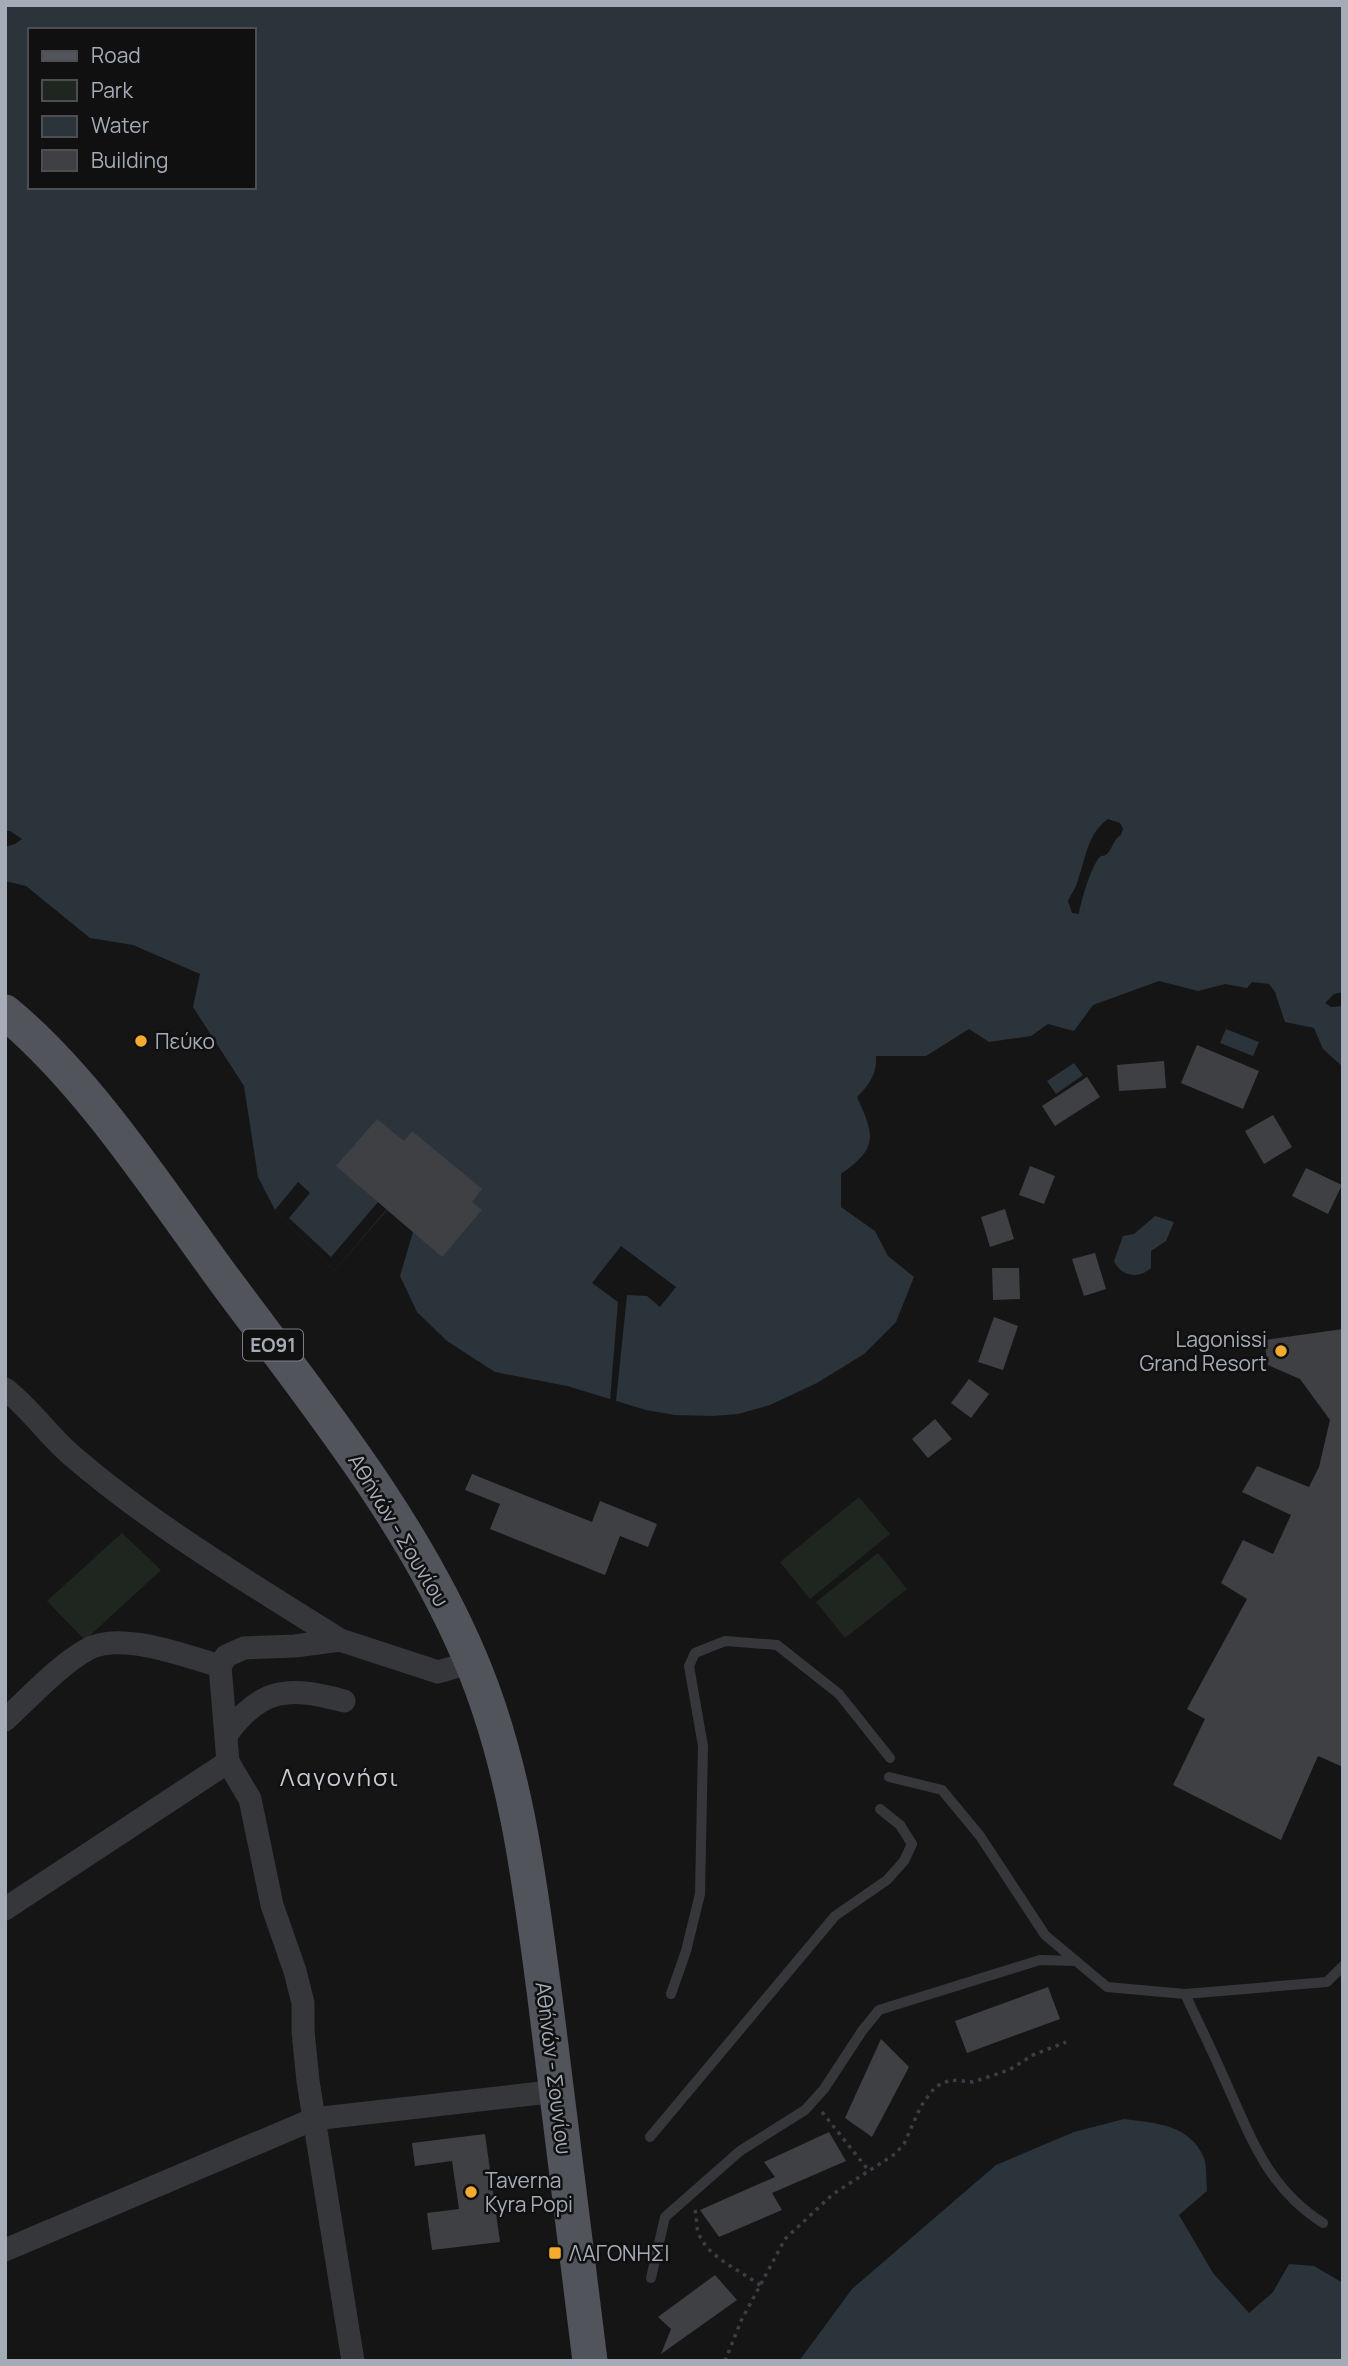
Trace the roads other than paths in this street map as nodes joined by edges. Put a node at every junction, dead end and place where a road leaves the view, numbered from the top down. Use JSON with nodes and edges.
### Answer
{"nodes":[{"id":1,"x":5,"y":1012,"type":"edge"},
{"id":2,"x":5,"y":1389,"type":"edge"},
{"id":3,"x":340,"y":1640,"type":"junction"},
{"id":4,"x":472,"y":1662,"type":"junction"},
{"id":5,"x":220,"y":1666,"type":"junction"},
{"id":6,"x":344,"y":1701,"type":"dead end"},
{"id":7,"x":5,"y":1720,"type":"edge"},
{"id":8,"x":227,"y":1734,"type":"junction"},
{"id":9,"x":890,"y":1758,"type":"dead end"},
{"id":10,"x":228,"y":1762,"type":"junction"},
{"id":11,"x":889,"y":1777,"type":"dead end"},
{"id":12,"x":880,"y":1808,"type":"dead end"},
{"id":13,"x":5,"y":1909,"type":"edge"},
{"id":14,"x":1076,"y":1961,"type":"junction"},
{"id":15,"x":1343,"y":1966,"type":"edge"},
{"id":16,"x":671,"y":1994,"type":"dead end"},
{"id":17,"x":1185,"y":1994,"type":"junction"},
{"id":18,"x":558,"y":2091,"type":"junction"},
{"id":19,"x":314,"y":2119,"type":"junction"},
{"id":20,"x":650,"y":2137,"type":"dead end"},
{"id":21,"x":1324,"y":2223,"type":"dead end"},
{"id":22,"x":5,"y":2250,"type":"edge"},
{"id":23,"x":651,"y":2278,"type":"dead end"},
{"id":24,"x":354,"y":2361,"type":"edge"},
{"id":25,"x":590,"y":2361,"type":"edge"}],
"edges":[{"from":1,"to":4,"type":"main road","name":"Αθήνών - Σουνίου","number":"ΕΟ91"},
{"from":2,"to":3,"type":"street"},
{"from":3,"to":4,"type":"street"},
{"from":3,"to":5,"type":"street"},
{"from":4,"to":18,"type":"main road","name":"Αθήνών - Σουνίου","number":"ΕΟ91"},
{"from":5,"to":7,"type":"street"},
{"from":5,"to":8,"type":"street"},
{"from":6,"to":8,"type":"street"},
{"from":8,"to":10,"type":"street"},
{"from":9,"to":16,"type":"lane"},
{"from":10,"to":13,"type":"street"},
{"from":10,"to":19,"type":"street"},
{"from":11,"to":14,"type":"lane"},
{"from":12,"to":20,"type":"lane"},
{"from":14,"to":17,"type":"lane"},
{"from":14,"to":23,"type":"lane"},
{"from":15,"to":17,"type":"lane"},
{"from":17,"to":21,"type":"lane"},
{"from":18,"to":19,"type":"street"},
{"from":18,"to":25,"type":"main road","name":"Αθήνών - Σουνίου","number":"ΕΟ91"},
{"from":19,"to":22,"type":"street"},
{"from":19,"to":24,"type":"street"}]}
